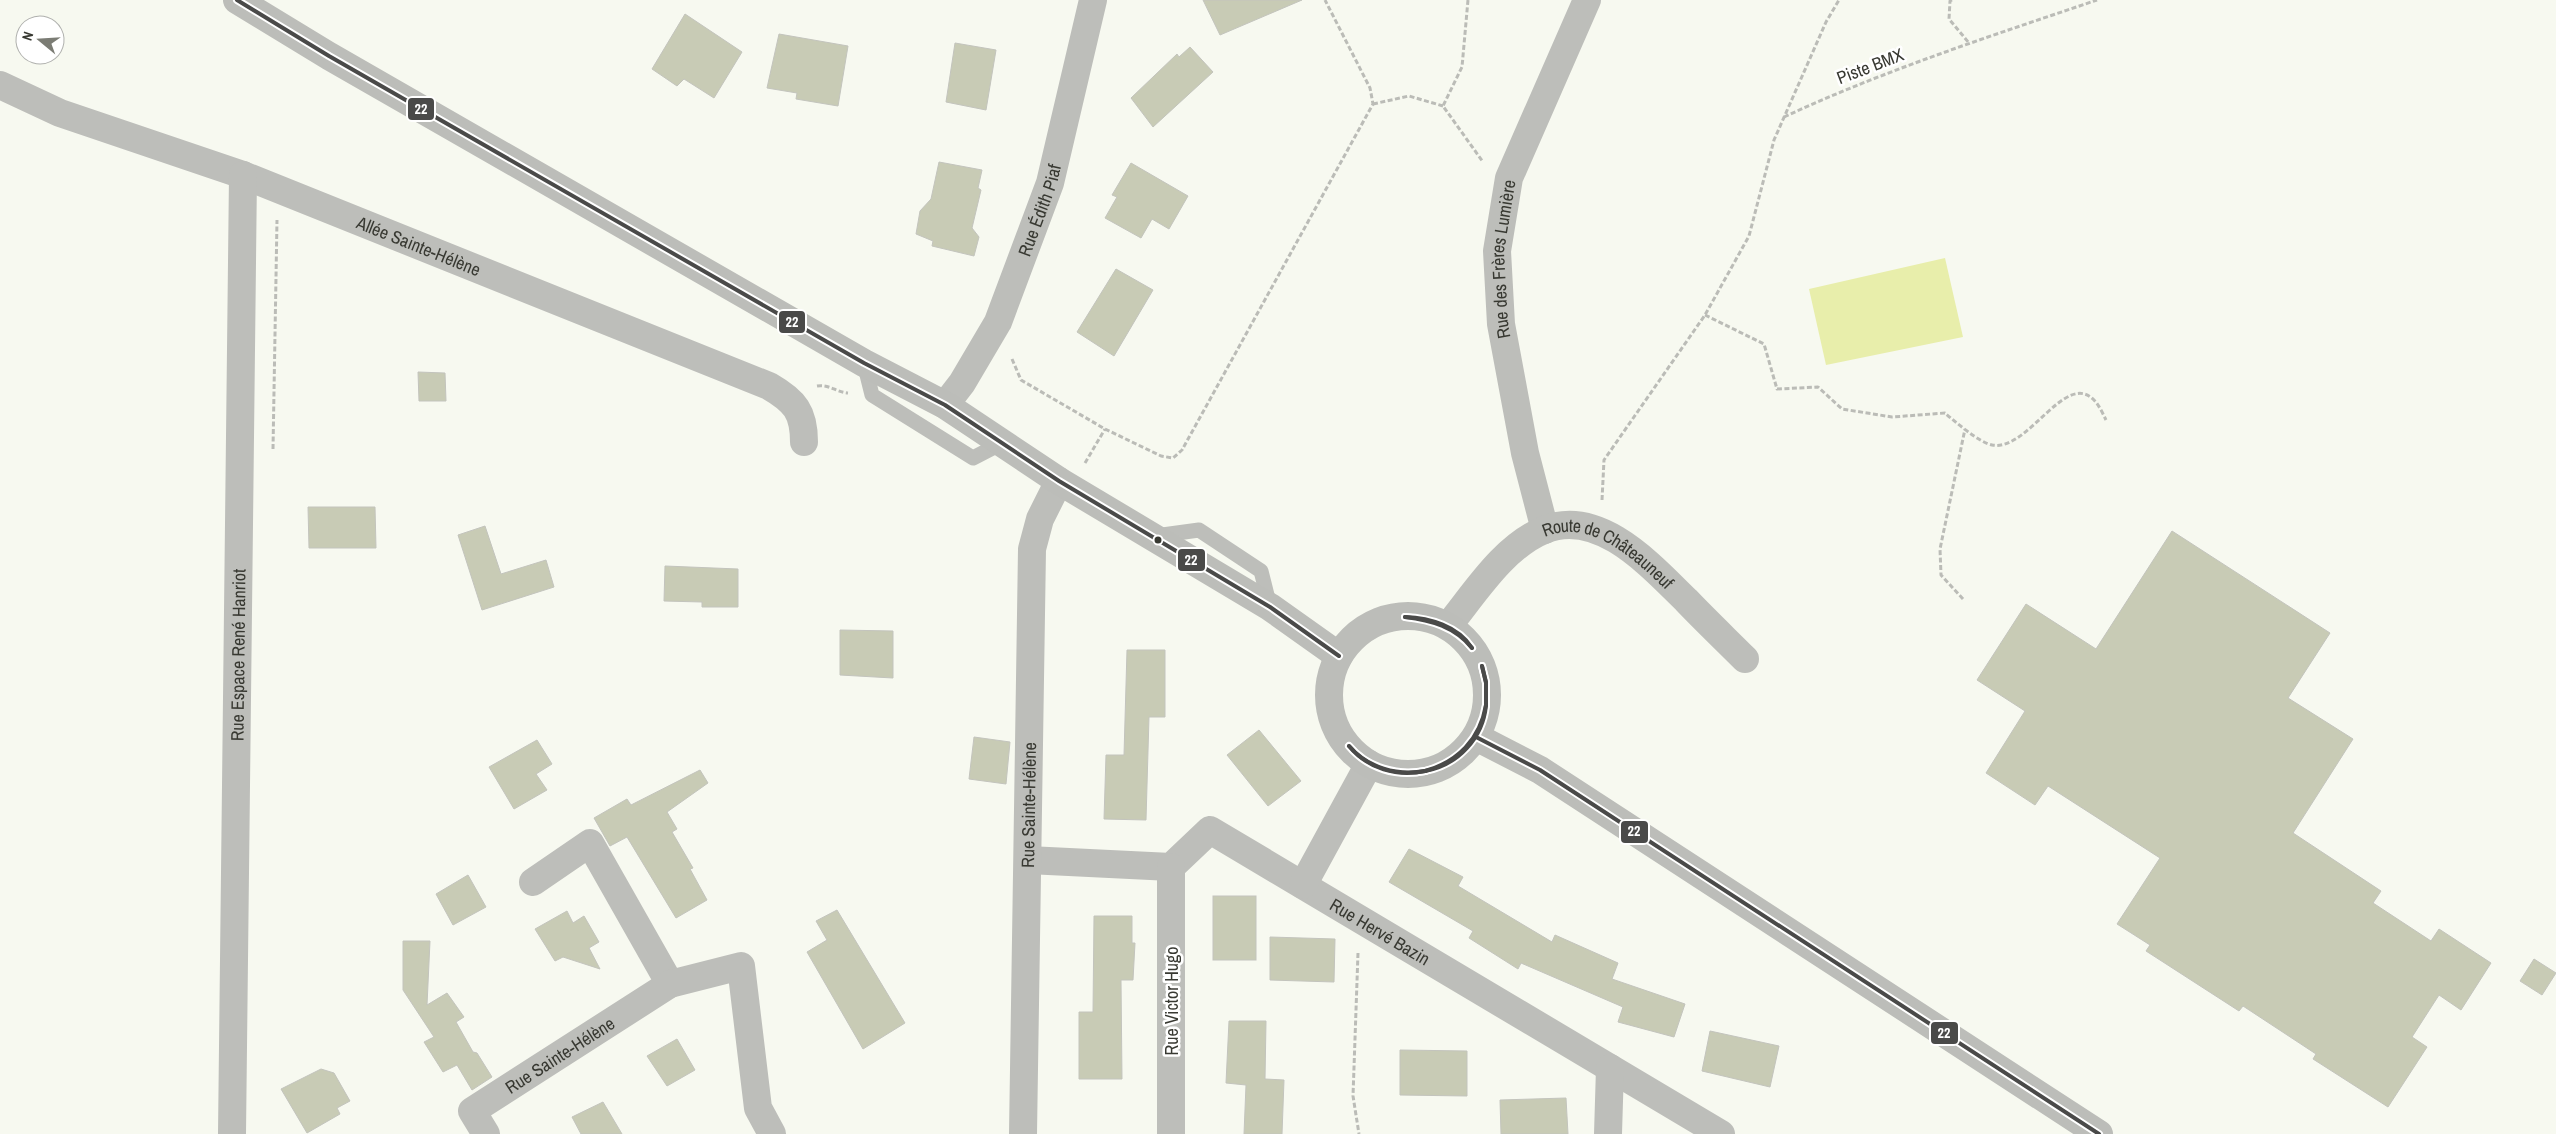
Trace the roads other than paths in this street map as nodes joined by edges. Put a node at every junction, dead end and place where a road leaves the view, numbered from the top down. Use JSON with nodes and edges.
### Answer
{"nodes":[{"id":1,"x":236,"y":0,"type":"edge"},
{"id":2,"x":1093,"y":0,"type":"edge"},
{"id":3,"x":1587,"y":0,"type":"edge"},
{"id":4,"x":0,"y":85,"type":"edge"},
{"id":5,"x":243,"y":176,"type":"junction"},
{"id":6,"x":864,"y":363,"type":"junction"},
{"id":7,"x":945,"y":405,"type":"junction"},
{"id":8,"x":804,"y":442,"type":"dead end"},
{"id":9,"x":1002,"y":443,"type":"junction"},
{"id":10,"x":1070,"y":475,"type":"junction"},
{"id":11,"x":1545,"y":530,"type":"junction"},
{"id":12,"x":1448,"y":626,"type":"junction"},
{"id":13,"x":1339,"y":656,"type":"junction"},
{"id":14,"x":1745,"y":659,"type":"dead end"},
{"id":15,"x":1476,"y":737,"type":"junction"},
{"id":16,"x":1368,"y":764,"type":"junction"},
{"id":17,"x":1028,"y":860,"type":"junction"},
{"id":18,"x":1171,"y":867,"type":"junction"},
{"id":19,"x":533,"y":882,"type":"dead end"},
{"id":20,"x":1303,"y":885,"type":"junction"},
{"id":21,"x":670,"y":984,"type":"junction"},
{"id":22,"x":1610,"y":1068,"type":"junction"},
{"id":23,"x":232,"y":1134,"type":"edge"},
{"id":24,"x":486,"y":1134,"type":"edge"},
{"id":25,"x":772,"y":1134,"type":"edge"},
{"id":26,"x":1023,"y":1134,"type":"edge"},
{"id":27,"x":1171,"y":1134,"type":"edge"},
{"id":28,"x":1608,"y":1134,"type":"edge"},
{"id":29,"x":1721,"y":1134,"type":"edge"},
{"id":30,"x":2099,"y":1134,"type":"edge"}],
"edges":[{"from":1,"to":6,"type":"main road"},
{"from":2,"to":7,"type":"street","name":"Rue Édith Piaf"},
{"from":3,"to":11,"type":"street","name":"Rue des Frères Lumière"},
{"from":4,"to":5,"type":"street","name":"Allée Sainte-Hélène"},
{"from":5,"to":8,"type":"street","name":"Allée Sainte-Hélène"},
{"from":5,"to":23,"type":"street","name":"Rue Espace René Hanriot"},
{"from":6,"to":7,"type":"main road"},
{"from":6,"to":9,"type":"lane"},
{"from":7,"to":9,"type":"main road"},
{"from":9,"to":10,"type":"main road"},
{"from":10,"to":13,"type":"main road"},
{"from":10,"to":17,"type":"street","name":"Rue Sainte-Hélène"},
{"from":11,"to":12,"type":"street","name":"Route de Châteauneuf"},
{"from":11,"to":14,"type":"street","name":"Route de Châteauneuf"},
{"from":12,"to":13,"type":"main road"},
{"from":12,"to":15,"type":"main road"},
{"from":13,"to":16,"type":"main road"},
{"from":15,"to":16,"type":"main road"},
{"from":15,"to":30,"type":"main road"},
{"from":16,"to":20,"type":"street"},
{"from":17,"to":18,"type":"street"},
{"from":17,"to":26,"type":"street","name":"Rue Sainte-Hélène"},
{"from":18,"to":20,"type":"street","name":"Rue Hervé Bazin"},
{"from":18,"to":27,"type":"street","name":"Rue Victor Hugo"},
{"from":19,"to":21,"type":"street"},
{"from":20,"to":22,"type":"street","name":"Rue Hervé Bazin"},
{"from":21,"to":24,"type":"street","name":"Rue Sainte-Hélène"},
{"from":21,"to":25,"type":"street","name":"Rue Sainte-Hélène"},
{"from":22,"to":28,"type":"street"},
{"from":22,"to":29,"type":"street","name":"Rue Hervé Bazin"}]}
